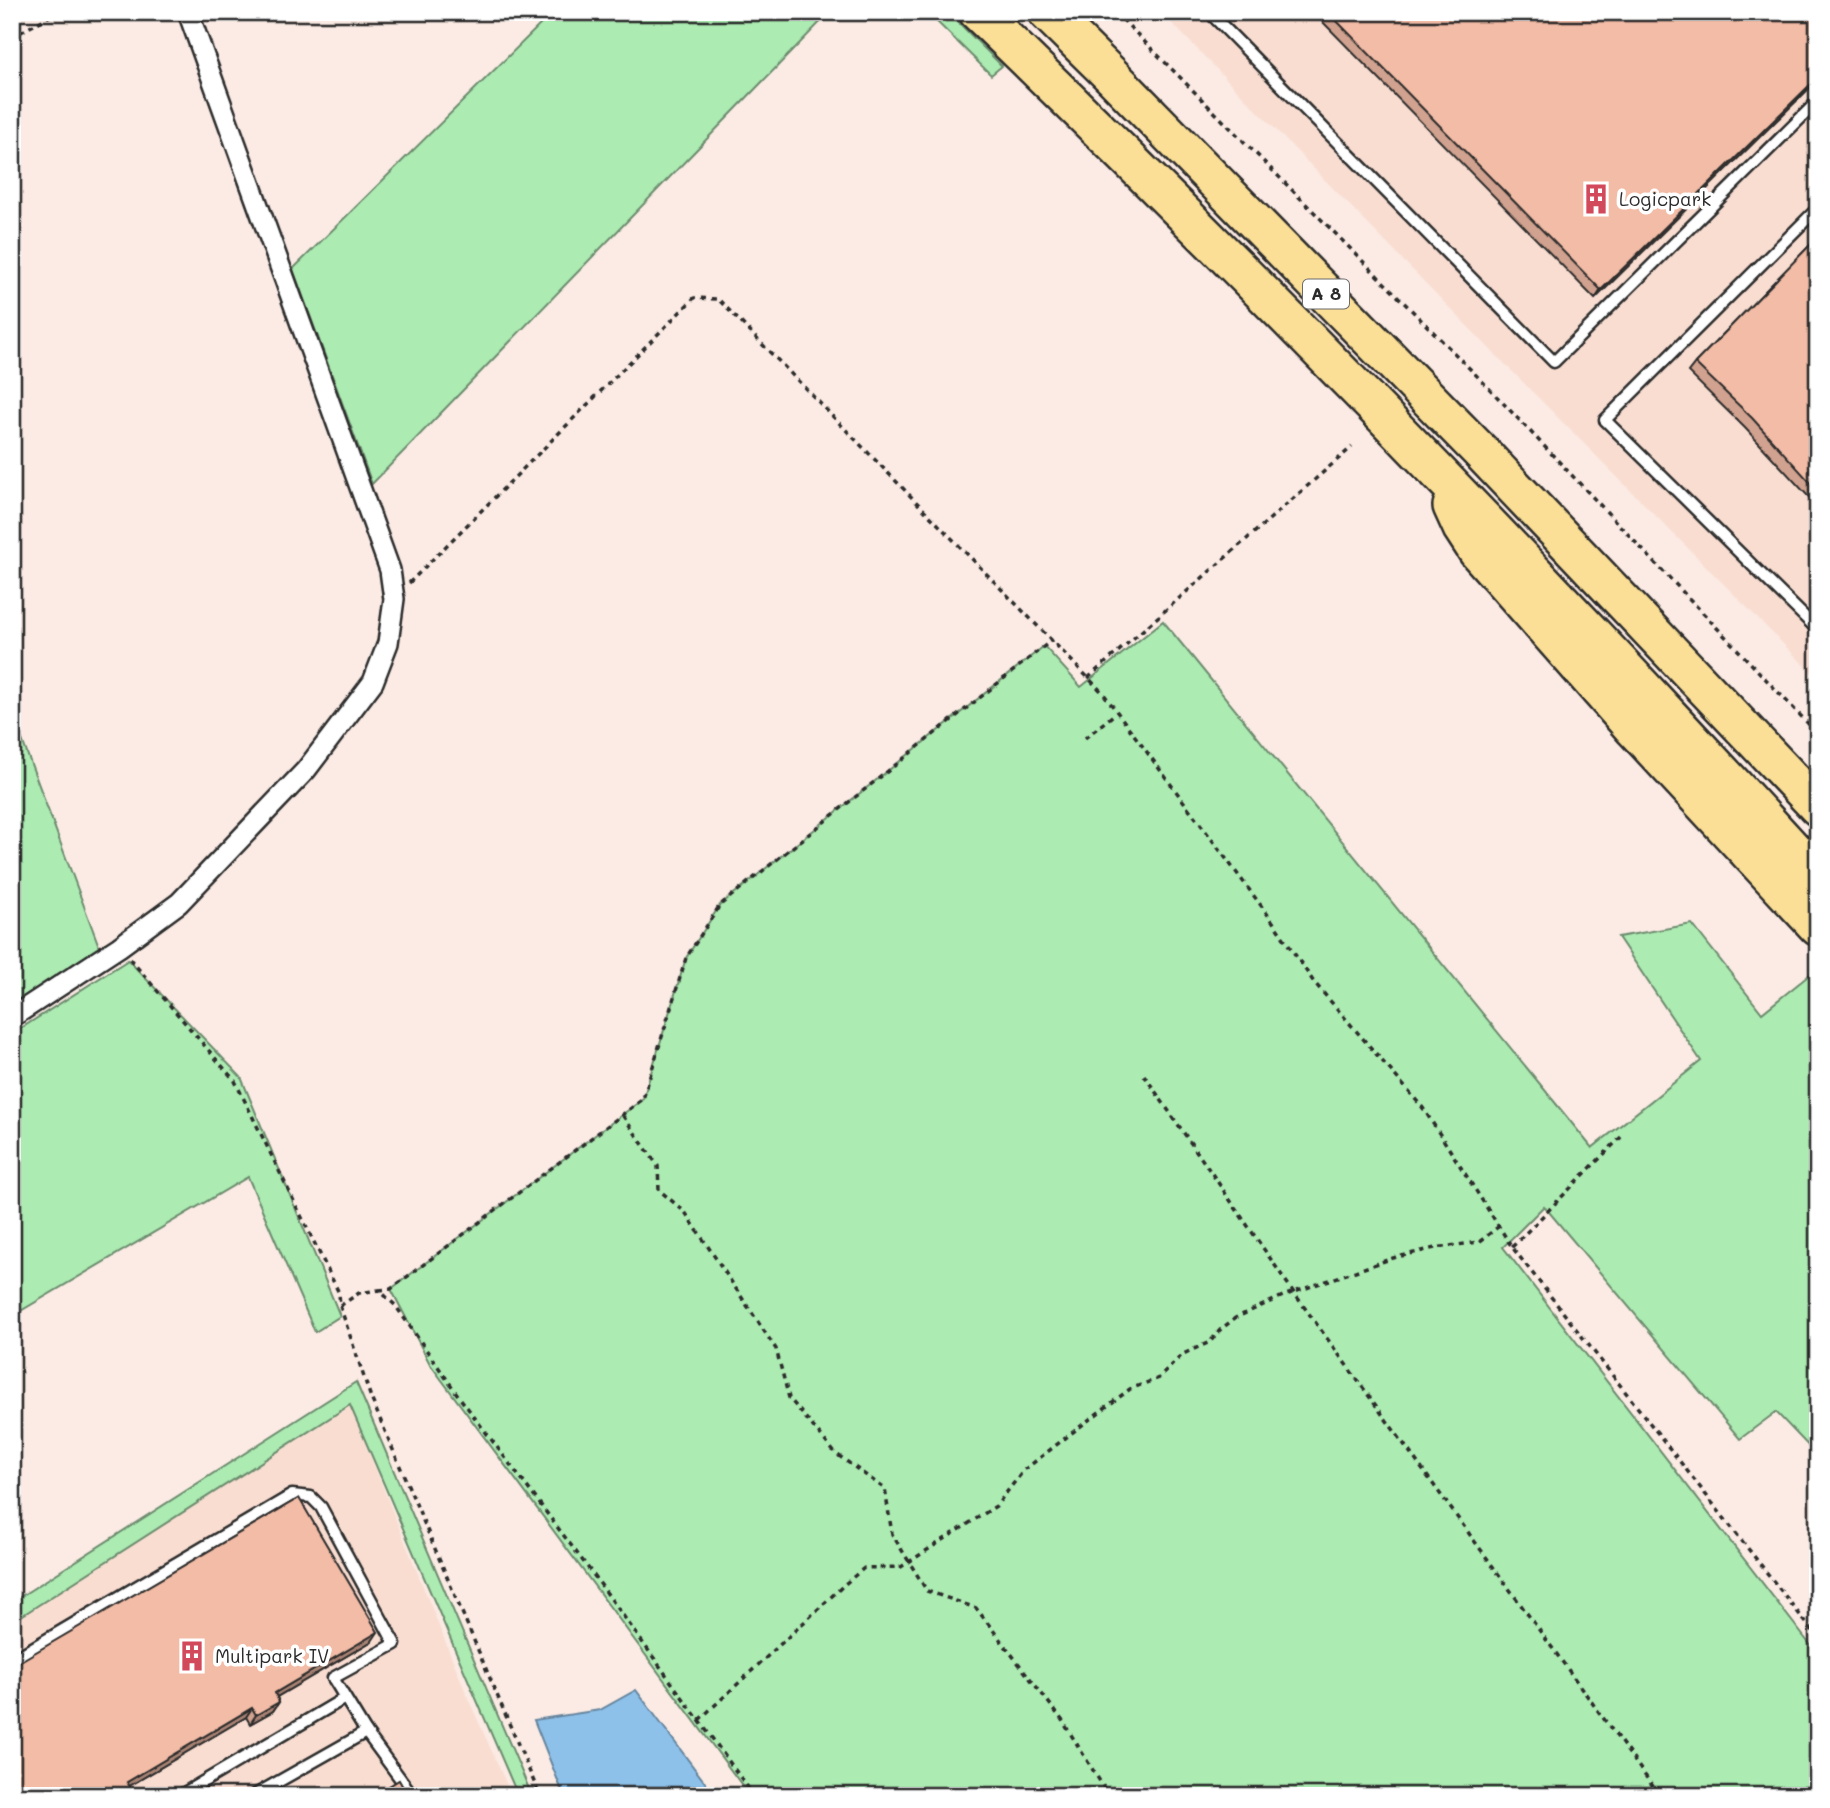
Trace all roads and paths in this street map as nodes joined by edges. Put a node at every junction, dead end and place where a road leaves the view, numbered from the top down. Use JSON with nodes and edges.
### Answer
{"nodes":[{"id":1,"x":57,"y":12,"type":"edge"},
{"id":2,"x":188,"y":12,"type":"edge"},
{"id":3,"x":978,"y":12,"type":"edge"},
{"id":4,"x":1047,"y":12,"type":"edge"},
{"id":5,"x":1115,"y":12,"type":"edge"},
{"id":6,"x":1209,"y":12,"type":"edge"},
{"id":7,"x":12,"y":37,"type":"edge"},
{"id":8,"x":1818,"y":101,"type":"edge"},
{"id":9,"x":1818,"y":208,"type":"edge"},
{"id":10,"x":1352,"y":447,"type":"dead end"},
{"id":11,"x":1443,"y":478,"type":"junction"},
{"id":12,"x":394,"y":599,"type":"junction"},
{"id":13,"x":1818,"y":629,"type":"edge"},
{"id":14,"x":1052,"y":640,"type":"junction"},
{"id":15,"x":1088,"y":678,"type":"junction"},
{"id":16,"x":1117,"y":712,"type":"junction"},
{"id":17,"x":1818,"y":734,"type":"edge"},
{"id":18,"x":1085,"y":738,"type":"dead end"},
{"id":19,"x":1818,"y":807,"type":"edge"},
{"id":20,"x":1818,"y":877,"type":"edge"},
{"id":21,"x":1818,"y":927,"type":"edge"},
{"id":22,"x":118,"y":947,"type":"junction"},
{"id":23,"x":12,"y":1017,"type":"edge"},
{"id":24,"x":1144,"y":1075,"type":"dead end"},
{"id":25,"x":622,"y":1115,"type":"junction"},
{"id":26,"x":1623,"y":1135,"type":"dead end"},
{"id":27,"x":1497,"y":1227,"type":"junction"},
{"id":28,"x":1512,"y":1247,"type":"junction"},
{"id":29,"x":379,"y":1290,"type":"junction"},
{"id":30,"x":1294,"y":1293,"type":"junction"},
{"id":31,"x":340,"y":1306,"type":"junction"},
{"id":32,"x":909,"y":1562,"type":"junction"},
{"id":33,"x":1818,"y":1638,"type":"edge"},
{"id":34,"x":12,"y":1660,"type":"edge"},
{"id":35,"x":345,"y":1698,"type":"junction"},
{"id":36,"x":699,"y":1720,"type":"junction"},
{"id":37,"x":366,"y":1732,"type":"junction"},
{"id":38,"x":179,"y":1796,"type":"edge"},
{"id":39,"x":253,"y":1796,"type":"edge"},
{"id":40,"x":413,"y":1796,"type":"edge"},
{"id":41,"x":540,"y":1796,"type":"edge"},
{"id":42,"x":754,"y":1796,"type":"edge"},
{"id":43,"x":1109,"y":1796,"type":"edge"},
{"id":44,"x":1660,"y":1796,"type":"edge"}],
"edges":[{"from":1,"to":7,"type":"path"},
{"from":2,"to":12,"type":"street"},
{"from":3,"to":11,"type":"highway","number":"A 8"},
{"from":4,"to":19,"type":"highway","number":"A 8"},
{"from":5,"to":17,"type":"path"},
{"from":6,"to":8,"type":"lane"},
{"from":9,"to":13,"type":"lane"},
{"from":10,"to":15,"type":"path"},
{"from":11,"to":20,"type":"highway","number":"A 8"},
{"from":11,"to":21,"type":"highway"},
{"from":12,"to":14,"type":"path"},
{"from":12,"to":22,"type":"street"},
{"from":14,"to":15,"type":"path"},
{"from":14,"to":25,"type":"path"},
{"from":15,"to":16,"type":"path"},
{"from":16,"to":18,"type":"path"},
{"from":16,"to":27,"type":"path"},
{"from":22,"to":23,"type":"street"},
{"from":22,"to":31,"type":"path"},
{"from":24,"to":30,"type":"path"},
{"from":25,"to":29,"type":"path"},
{"from":25,"to":32,"type":"path"},
{"from":26,"to":28,"type":"path"},
{"from":27,"to":28,"type":"path"},
{"from":27,"to":30,"type":"path"},
{"from":28,"to":33,"type":"path"},
{"from":29,"to":31,"type":"path"},
{"from":29,"to":36,"type":"path"},
{"from":30,"to":32,"type":"path"},
{"from":30,"to":44,"type":"path"},
{"from":31,"to":41,"type":"path"},
{"from":32,"to":36,"type":"path"},
{"from":32,"to":43,"type":"path"},
{"from":34,"to":35,"type":"lane"},
{"from":35,"to":37,"type":"lane"},
{"from":35,"to":38,"type":"lane"},
{"from":36,"to":42,"type":"path"},
{"from":37,"to":39,"type":"lane"},
{"from":37,"to":40,"type":"lane"}]}
